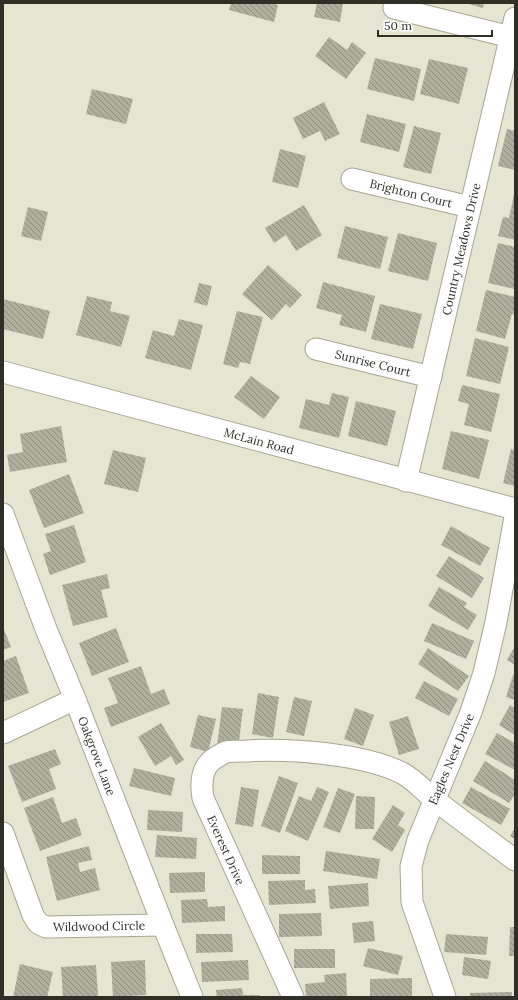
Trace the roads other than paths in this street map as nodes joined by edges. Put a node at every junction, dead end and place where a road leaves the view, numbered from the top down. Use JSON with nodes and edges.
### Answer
{"nodes":[{"id":1,"x":394,"y":8,"type":"dead end"},
{"id":2,"x":513,"y":27,"type":"edge"},
{"id":3,"x":507,"y":86,"type":"edge"},
{"id":4,"x":352,"y":179,"type":"dead end"},
{"id":5,"x":470,"y":207,"type":"junction"},
{"id":6,"x":316,"y":349,"type":"dead end"},
{"id":7,"x":3,"y":372,"type":"edge"},
{"id":8,"x":431,"y":377,"type":"junction"},
{"id":9,"x":406,"y":481,"type":"junction"},
{"id":10,"x":515,"y":509,"type":"edge"},
{"id":11,"x":3,"y":514,"type":"edge"},
{"id":12,"x":515,"y":517,"type":"edge"},
{"id":13,"x":75,"y":699,"type":"junction"},
{"id":14,"x":3,"y":733,"type":"edge"},
{"id":15,"x":434,"y":799,"type":"junction"},
{"id":16,"x":3,"y":833,"type":"edge"},
{"id":17,"x":515,"y":860,"type":"edge"},
{"id":18,"x":163,"y":925,"type":"junction"},
{"id":19,"x":192,"y":997,"type":"edge"},
{"id":20,"x":293,"y":997,"type":"edge"},
{"id":21,"x":445,"y":997,"type":"edge"}],
"edges":[{"from":1,"to":2,"type":"street"},
{"from":2,"to":3,"type":"street","name":"Country Meadows Drive"},
{"from":3,"to":5,"type":"street","name":"Country Meadows Drive"},
{"from":4,"to":5,"type":"street","name":"Brighton Court"},
{"from":5,"to":8,"type":"street","name":"Country Meadows Drive"},
{"from":6,"to":8,"type":"street","name":"Sunrise Court"},
{"from":7,"to":9,"type":"street","name":"McLain Road"},
{"from":8,"to":9,"type":"street","name":"Country Meadows Drive"},
{"from":9,"to":10,"type":"street","name":"McLain Road"},
{"from":11,"to":13,"type":"street","name":"Oakgrove Lane"},
{"from":12,"to":15,"type":"street","name":"Eagles Nest Drive"},
{"from":13,"to":14,"type":"street"},
{"from":13,"to":18,"type":"street","name":"Oakgrove Lane"},
{"from":15,"to":17,"type":"street","name":"Everest Drive"},
{"from":15,"to":20,"type":"street","name":"Everest Drive"},
{"from":15,"to":21,"type":"street","name":"Eagles Nest Drive"},
{"from":16,"to":18,"type":"street","name":"Wildwood Circle"},
{"from":18,"to":19,"type":"street","name":"Oakgrove Lane"}]}
